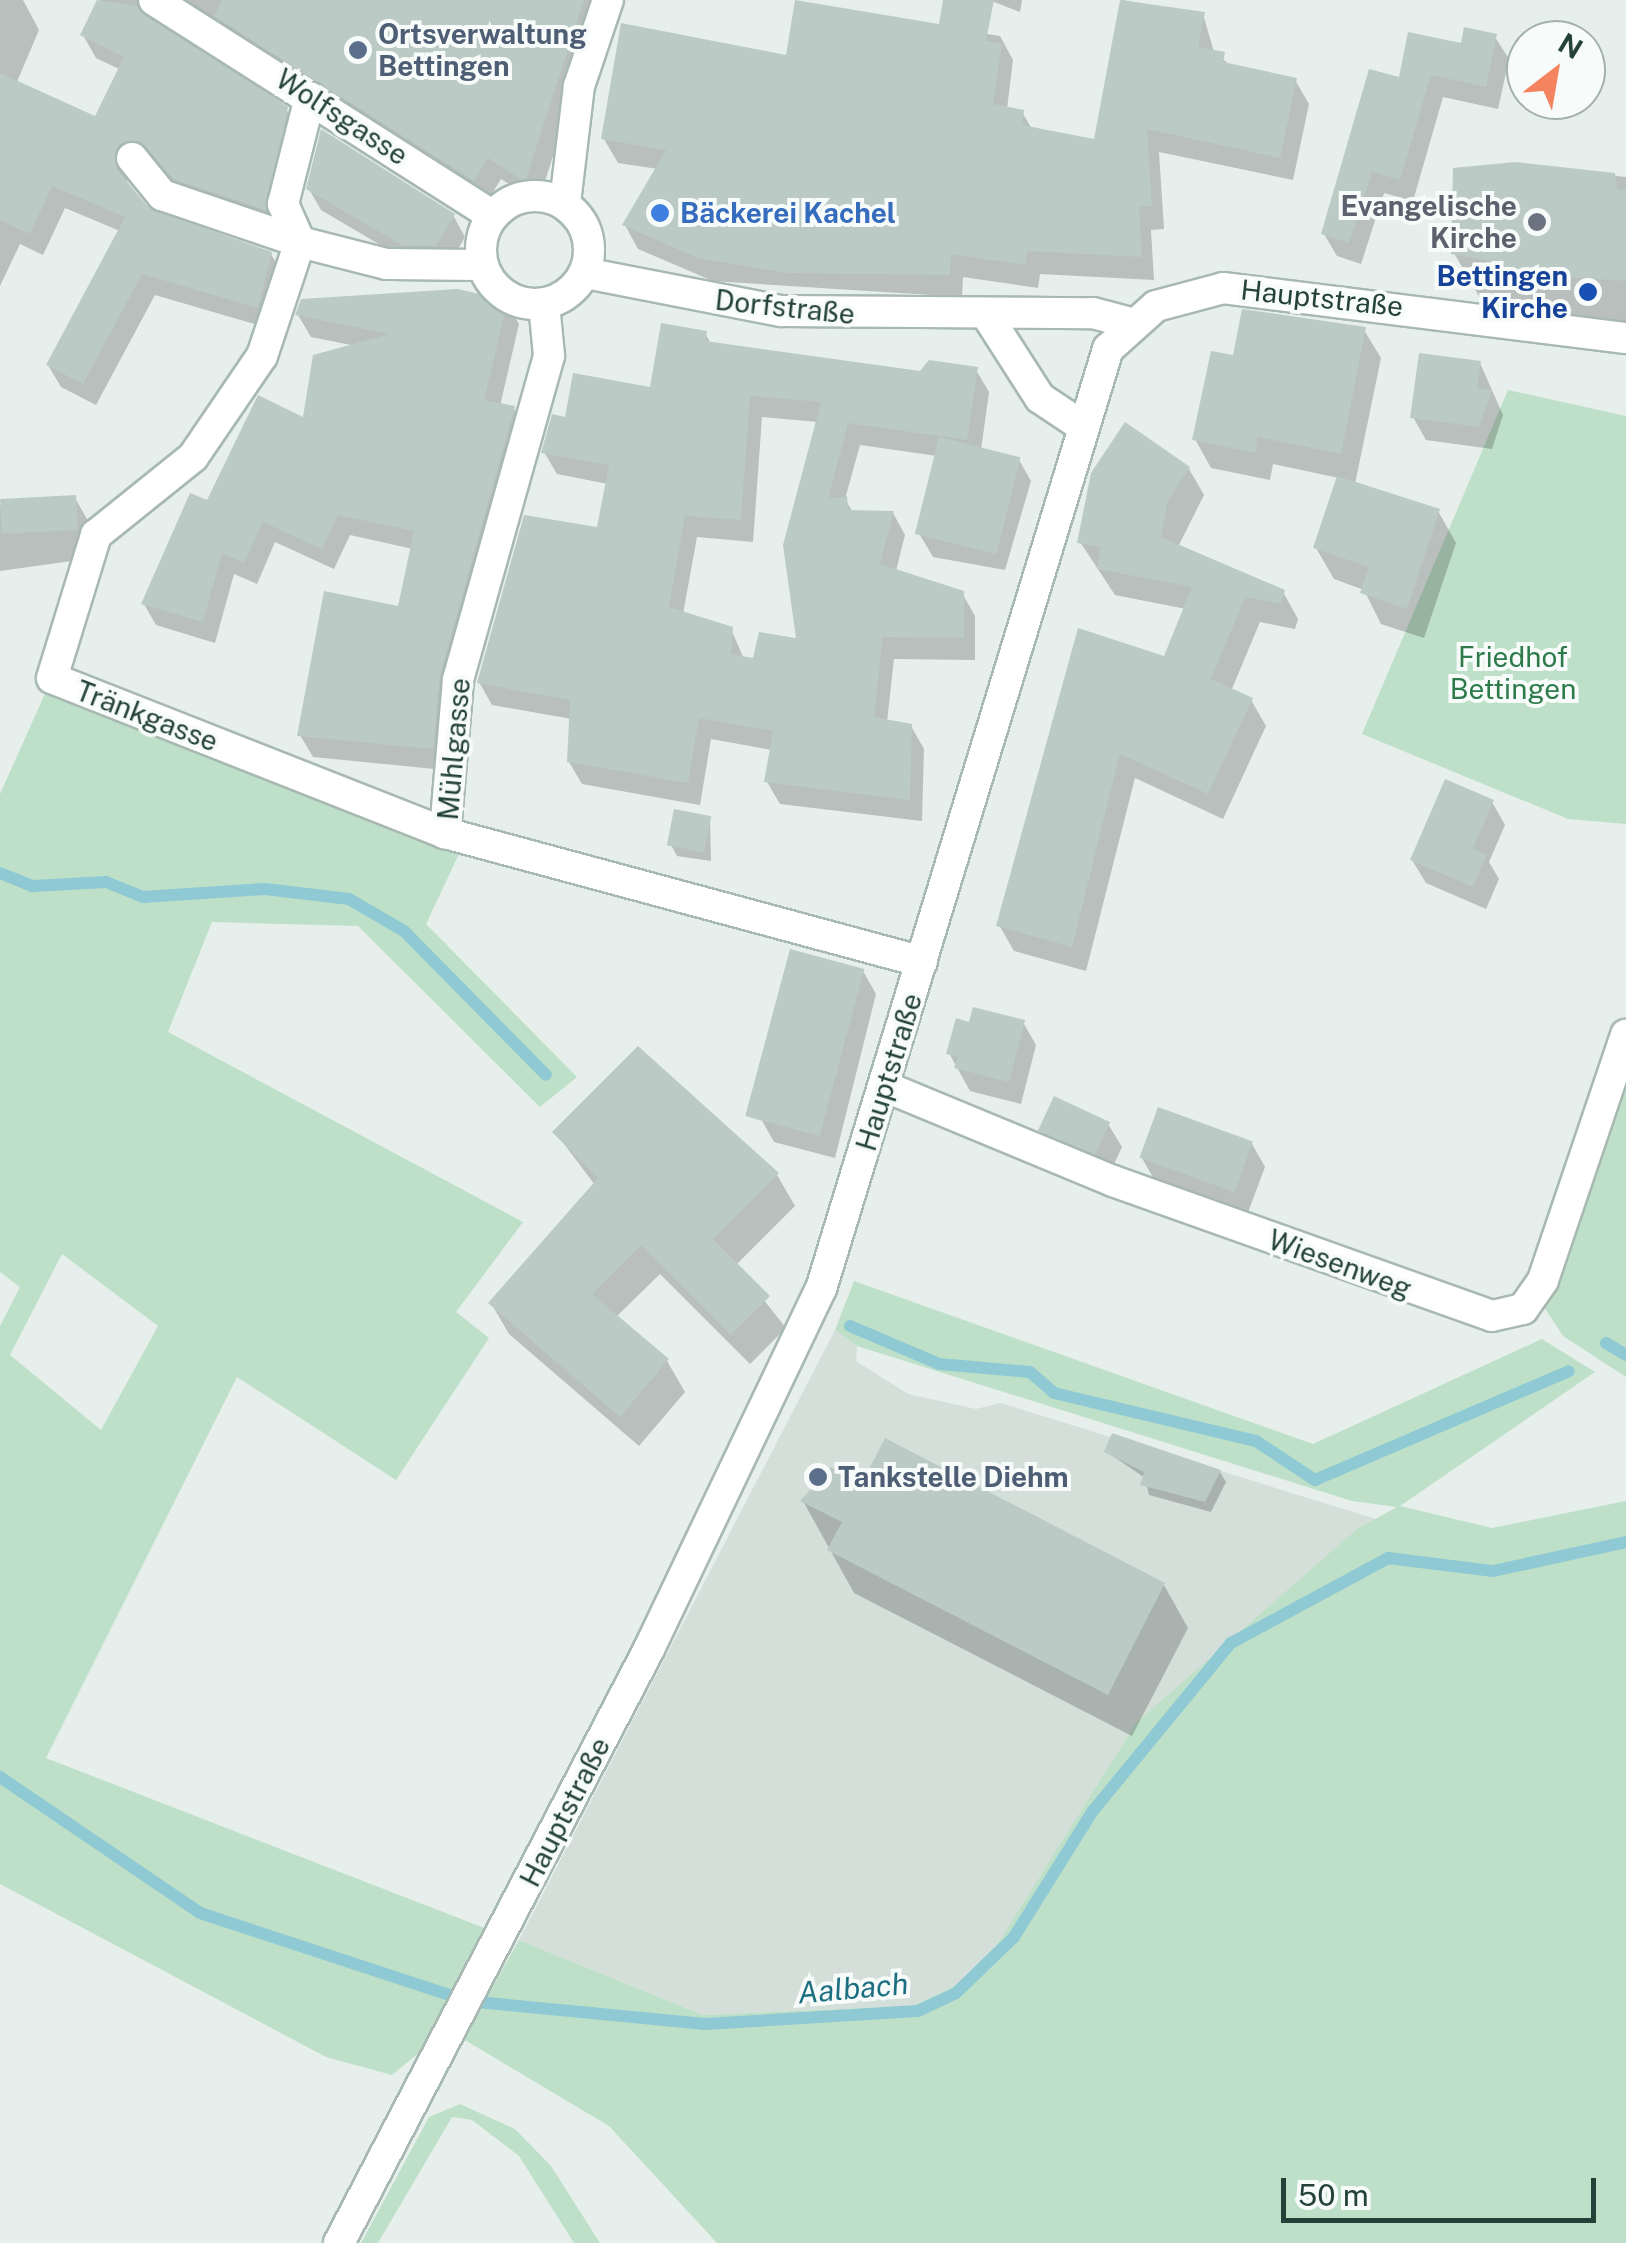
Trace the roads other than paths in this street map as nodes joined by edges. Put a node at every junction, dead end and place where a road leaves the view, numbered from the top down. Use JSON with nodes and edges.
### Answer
{"nodes":[{"id":1,"x":154,"y":0,"type":"edge"},
{"id":2,"x":608,"y":0,"type":"edge"},
{"id":3,"x":197,"y":10,"type":"edge"},
{"id":4,"x":310,"y":97,"type":"junction"},
{"id":5,"x":132,"y":158,"type":"dead end"},
{"id":6,"x":565,"y":203,"type":"junction"},
{"id":7,"x":492,"y":215,"type":"junction"},
{"id":8,"x":300,"y":242,"type":"junction"},
{"id":9,"x":482,"y":265,"type":"junction"},
{"id":10,"x":585,"y":273,"type":"junction"},
{"id":11,"x":544,"y":304,"type":"junction"},
{"id":12,"x":988,"y":317,"type":"junction"},
{"id":13,"x":1131,"y":323,"type":"junction"},
{"id":14,"x":1626,"y":338,"type":"edge"},
{"id":15,"x":1080,"y":424,"type":"junction"},
{"id":16,"x":445,"y":833,"type":"junction"},
{"id":17,"x":922,"y":962,"type":"junction"},
{"id":18,"x":1626,"y":1035,"type":"edge"},
{"id":19,"x":886,"y":1087,"type":"junction"},
{"id":20,"x":339,"y":2243,"type":"edge"}],
"edges":[{"from":1,"to":3,"type":"street","name":"Wolfsgasse"},
{"from":2,"to":6,"type":"street"},
{"from":3,"to":4,"type":"street","name":"Wolfsgasse"},
{"from":4,"to":7,"type":"street","name":"Wolfsgasse"},
{"from":4,"to":8,"type":"street"},
{"from":5,"to":8,"type":"street"},
{"from":6,"to":7,"type":"street"},
{"from":6,"to":10,"type":"street"},
{"from":7,"to":9,"type":"street"},
{"from":8,"to":9,"type":"street"},
{"from":8,"to":16,"type":"street","name":"Tränkgasse"},
{"from":9,"to":11,"type":"street"},
{"from":10,"to":11,"type":"street"},
{"from":10,"to":12,"type":"street","name":"Dorfstraße"},
{"from":11,"to":16,"type":"street","name":"Mühlgasse"},
{"from":12,"to":13,"type":"street","name":"Dorfstraße"},
{"from":12,"to":15,"type":"street"},
{"from":13,"to":14,"type":"street","name":"Hauptstraße"},
{"from":13,"to":15,"type":"street","name":"Hauptstraße"},
{"from":15,"to":17,"type":"street","name":"Hauptstraße"},
{"from":16,"to":17,"type":"street","name":"Mühlgasse"},
{"from":17,"to":19,"type":"street","name":"Hauptstraße"},
{"from":18,"to":19,"type":"street","name":"Wiesenweg"},
{"from":19,"to":20,"type":"street","name":"Hauptstraße"}]}
